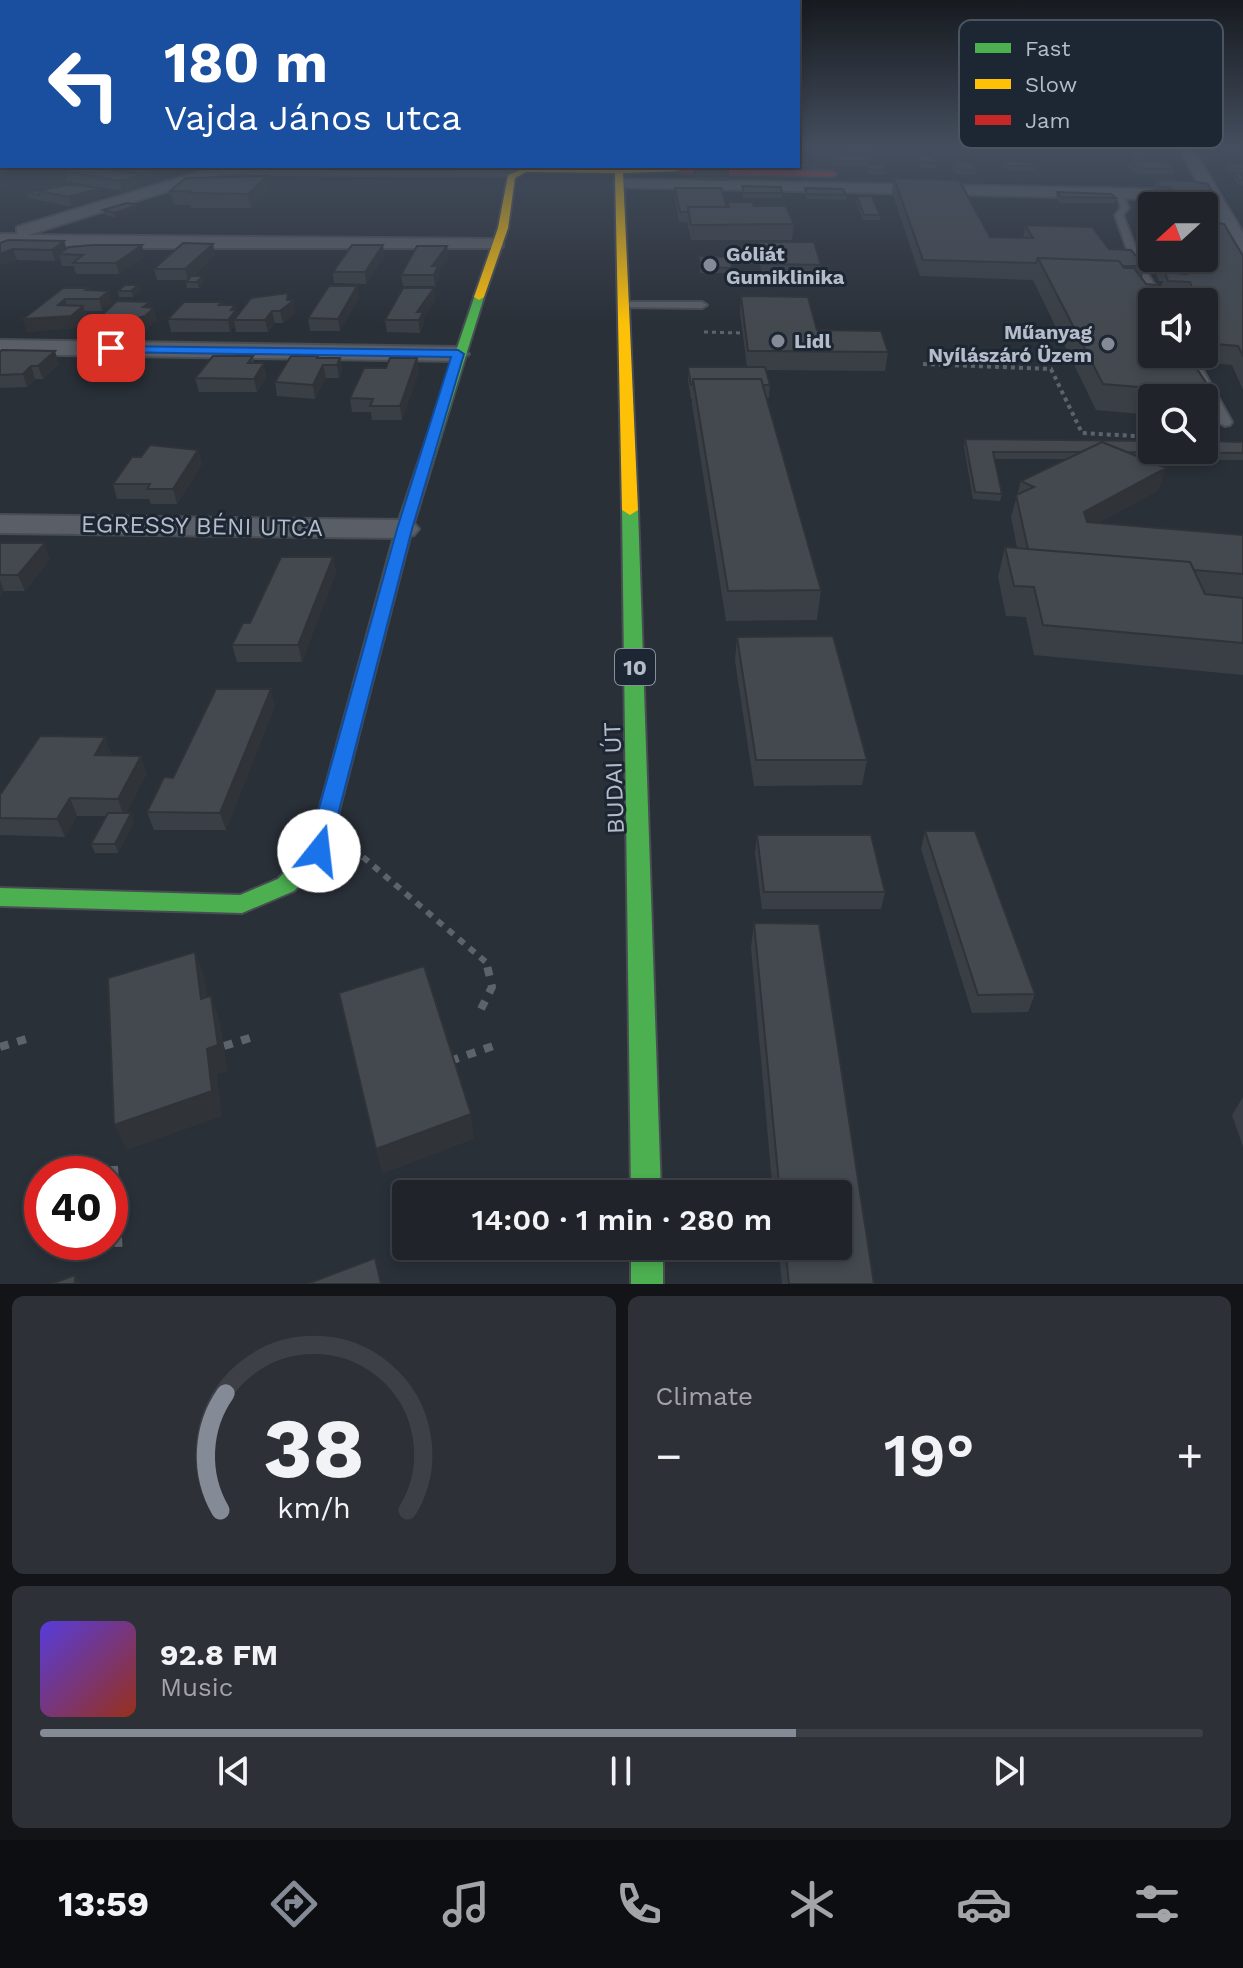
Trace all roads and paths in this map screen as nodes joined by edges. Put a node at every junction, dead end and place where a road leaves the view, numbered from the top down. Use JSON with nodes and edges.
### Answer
{"nodes":[{"id":1,"x":109,"y":205,"type":"edge"},
{"id":2,"x":506,"y":205,"type":"edge"},
{"id":3,"x":620,"y":205,"type":"edge"},
{"id":4,"x":1124,"y":205,"type":"edge"},
{"id":5,"x":1219,"y":205,"type":"edge"},
{"id":6,"x":0,"y":239,"type":"edge"},
{"id":7,"x":497,"y":243,"type":"junction"},
{"id":8,"x":1243,"y":248,"type":"edge"},
{"id":9,"x":1151,"y":288,"type":"edge"},
{"id":10,"x":624,"y":305,"type":"junction"},
{"id":11,"x":702,"y":305,"type":"dead end"},
{"id":12,"x":704,"y":332,"type":"dead end"},
{"id":13,"x":741,"y":333,"type":"edge"},
{"id":14,"x":0,"y":347,"type":"edge"},
{"id":15,"x":458,"y":354,"type":"junction"},
{"id":16,"x":923,"y":364,"type":"dead end"},
{"id":17,"x":1196,"y":368,"type":"edge"},
{"id":18,"x":1225,"y":422,"type":"dead end"},
{"id":19,"x":1138,"y":436,"type":"edge"},
{"id":20,"x":0,"y":524,"type":"edge"},
{"id":21,"x":404,"y":529,"type":"junction"},
{"id":22,"x":327,"y":823,"type":"junction"},
{"id":23,"x":0,"y":897,"type":"edge"},
{"id":24,"x":481,"y":1009,"type":"dead end"},
{"id":25,"x":256,"y":1036,"type":"dead end"},
{"id":26,"x":26,"y":1039,"type":"dead end"},
{"id":27,"x":224,"y":1046,"type":"dead end"},
{"id":28,"x":493,"y":1046,"type":"dead end"},
{"id":29,"x":0,"y":1047,"type":"edge"},
{"id":30,"x":450,"y":1061,"type":"edge"},
{"id":31,"x":646,"y":1180,"type":"edge"},
{"id":32,"x":647,"y":1260,"type":"edge"},
{"id":33,"x":647,"y":1284,"type":"edge"}],
"edges":[{"from":1,"to":6,"type":"street"},
{"from":2,"to":7,"type":"street"},
{"from":3,"to":10,"type":"street","name":"BUDAI ÚT","number":"10"},
{"from":4,"to":9,"type":"lane"},
{"from":5,"to":8,"type":"street"},
{"from":6,"to":7,"type":"street"},
{"from":7,"to":15,"type":"street"},
{"from":10,"to":11,"type":"lane"},
{"from":10,"to":31,"type":"street","name":"BUDAI ÚT","number":"10"},
{"from":12,"to":13,"type":"path"},
{"from":14,"to":15,"type":"street"},
{"from":15,"to":21,"type":"street"},
{"from":16,"to":19,"type":"path"},
{"from":17,"to":18,"type":"lane"},
{"from":20,"to":21,"type":"street","name":"EGRESSY BÉNI UTCA"},
{"from":21,"to":22,"type":"street"},
{"from":22,"to":23,"type":"street"},
{"from":22,"to":24,"type":"path"},
{"from":25,"to":27,"type":"path"},
{"from":26,"to":29,"type":"path"},
{"from":28,"to":30,"type":"path"},
{"from":32,"to":33,"type":"street"}]}
